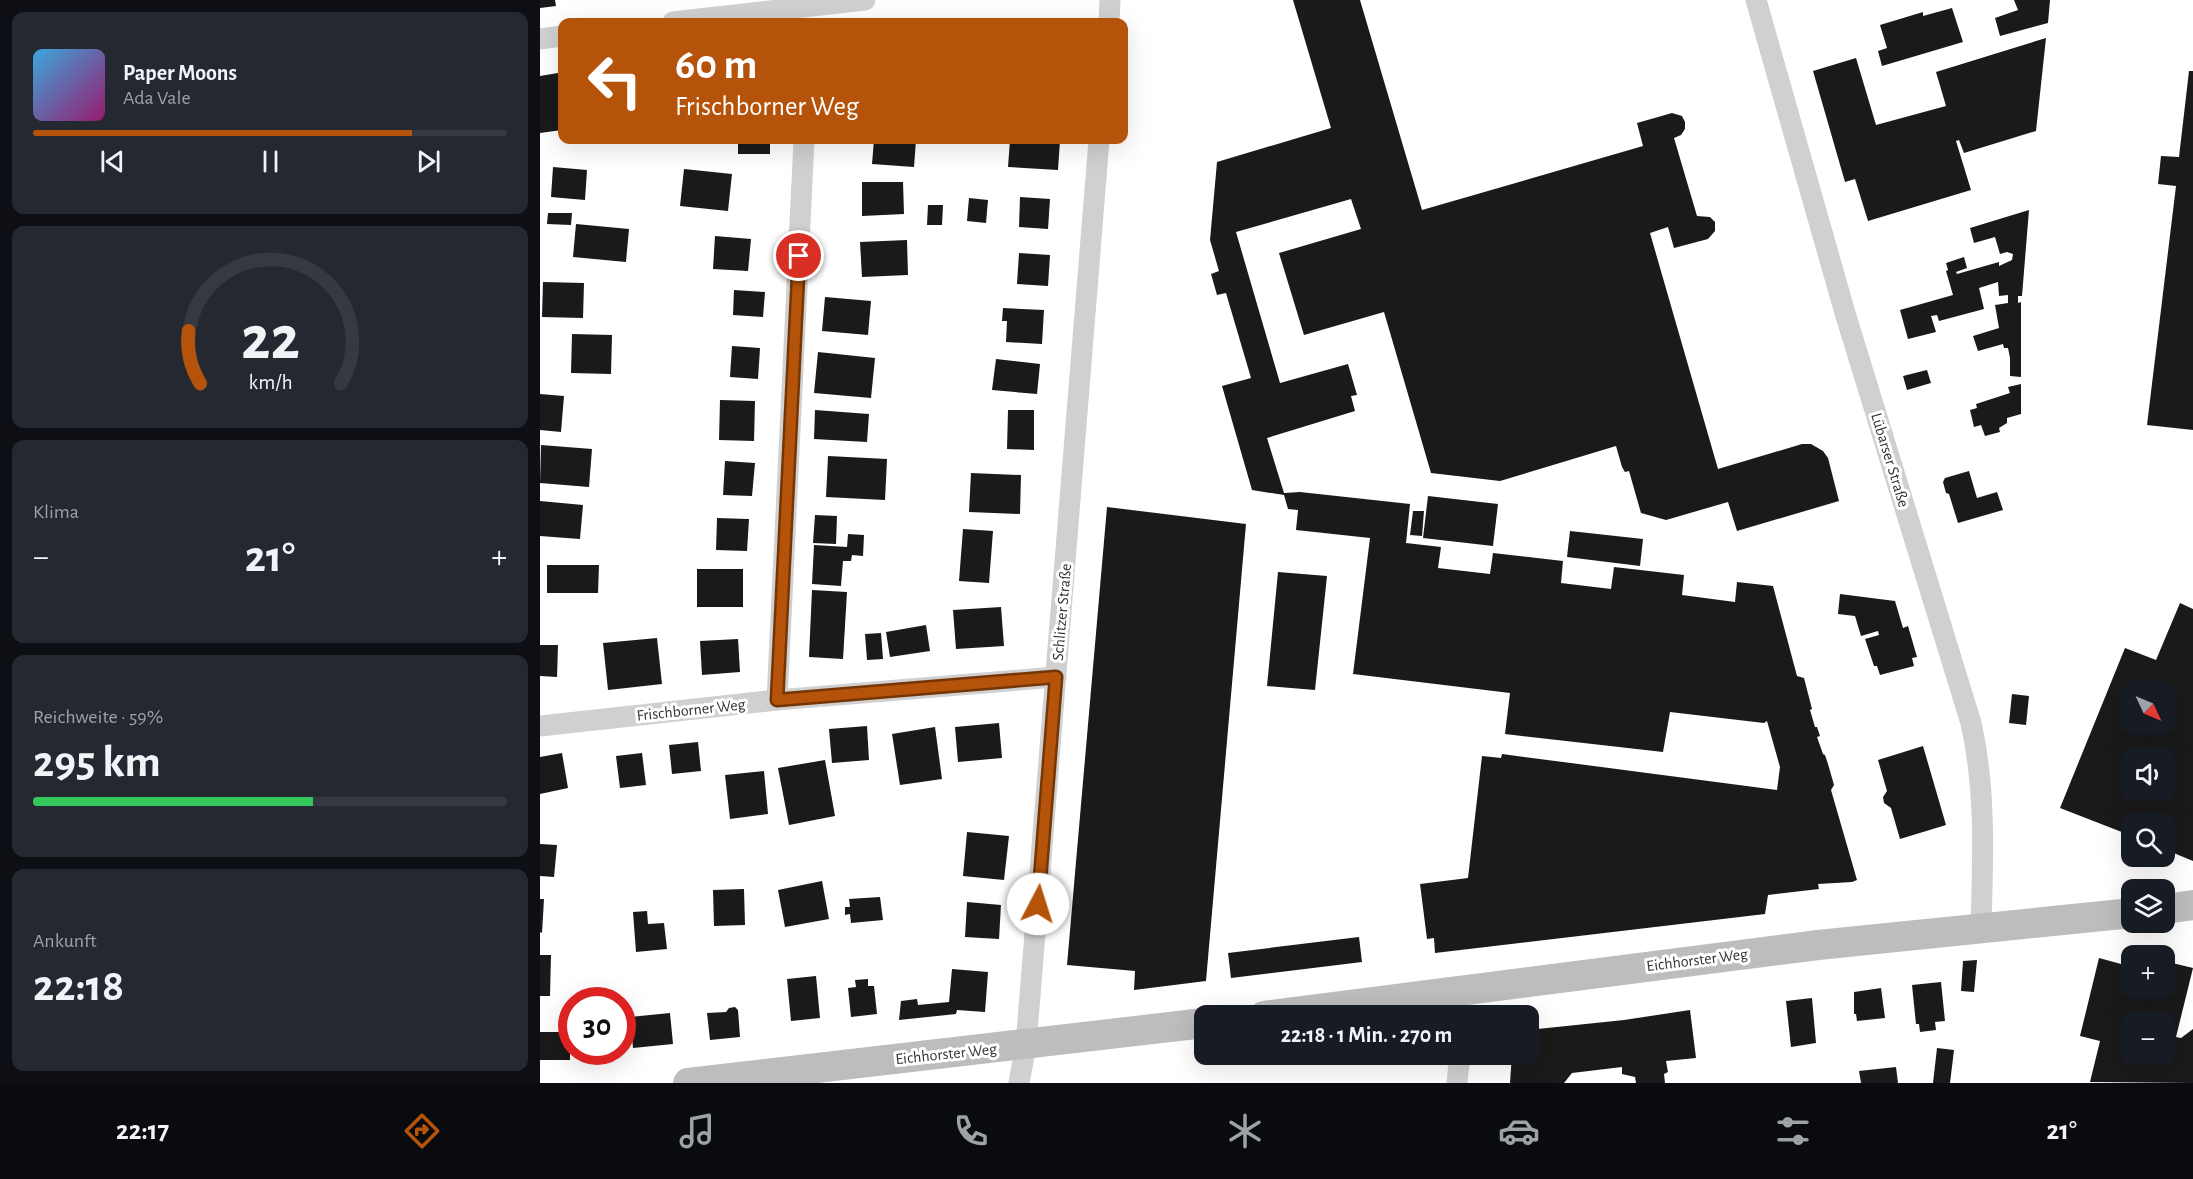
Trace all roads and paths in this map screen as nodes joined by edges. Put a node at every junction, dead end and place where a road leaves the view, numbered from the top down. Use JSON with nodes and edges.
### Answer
{"nodes":[{"id":1,"x":865,"y":0,"type":"edge"},
{"id":2,"x":1110,"y":0,"type":"edge"},
{"id":3,"x":1756,"y":0,"type":"edge"},
{"id":4,"x":810,"y":14,"type":"edge"},
{"id":5,"x":742,"y":18,"type":"edge"},
{"id":6,"x":1108,"y":18,"type":"edge"},
{"id":7,"x":558,"y":37,"type":"edge"},
{"id":8,"x":540,"y":39,"type":"edge"},
{"id":9,"x":804,"y":144,"type":"edge"},
{"id":10,"x":1099,"y":144,"type":"edge"},
{"id":11,"x":1056,"y":677,"type":"junction"},
{"id":12,"x":777,"y":700,"type":"junction"},
{"id":13,"x":540,"y":726,"type":"edge"},
{"id":14,"x":2193,"y":906,"type":"edge"},
{"id":15,"x":2175,"y":908,"type":"edge"},
{"id":16,"x":2121,"y":914,"type":"edge"},
{"id":17,"x":1981,"y":927,"type":"junction"},
{"id":18,"x":1460,"y":1003,"type":"edge"},
{"id":19,"x":1430,"y":1005,"type":"edge"},
{"id":20,"x":1194,"y":1024,"type":"edge"},
{"id":21,"x":1026,"y":1045,"type":"junction"},
{"id":22,"x":1459,"y":1065,"type":"edge"},
{"id":23,"x":735,"y":1081,"type":"edge"},
{"id":24,"x":688,"y":1083,"type":"edge"},
{"id":25,"x":1019,"y":1083,"type":"edge"},
{"id":26,"x":1458,"y":1083,"type":"edge"}],
"edges":[{"from":1,"to":4,"type":"street"},
{"from":2,"to":6,"type":"street"},
{"from":3,"to":17,"type":"street","name":"Lübarser Straße"},
{"from":4,"to":5,"type":"street"},
{"from":7,"to":8,"type":"street"},
{"from":9,"to":12,"type":"street"},
{"from":10,"to":11,"type":"street","name":"Schlitzer Straße"},
{"from":11,"to":12,"type":"street","name":"Frischborner Weg"},
{"from":11,"to":21,"type":"street","name":"Schlitzer Straße"},
{"from":12,"to":13,"type":"street","name":"Frischborner Weg"},
{"from":14,"to":15,"type":"main road"},
{"from":16,"to":17,"type":"main road","name":"Eichhorster Weg"},
{"from":17,"to":18,"type":"main road","name":"Eichhorster Weg"},
{"from":18,"to":19,"type":"main road","name":"Eichhorster Weg"},
{"from":20,"to":21,"type":"main road","name":"Eichhorster Weg"},
{"from":21,"to":23,"type":"main road","name":"Eichhorster Weg"},
{"from":21,"to":25,"type":"street","name":"Schlitzer Straße"},
{"from":22,"to":26,"type":"street"},
{"from":23,"to":24,"type":"main road","name":"Eichhorster Weg"}]}
